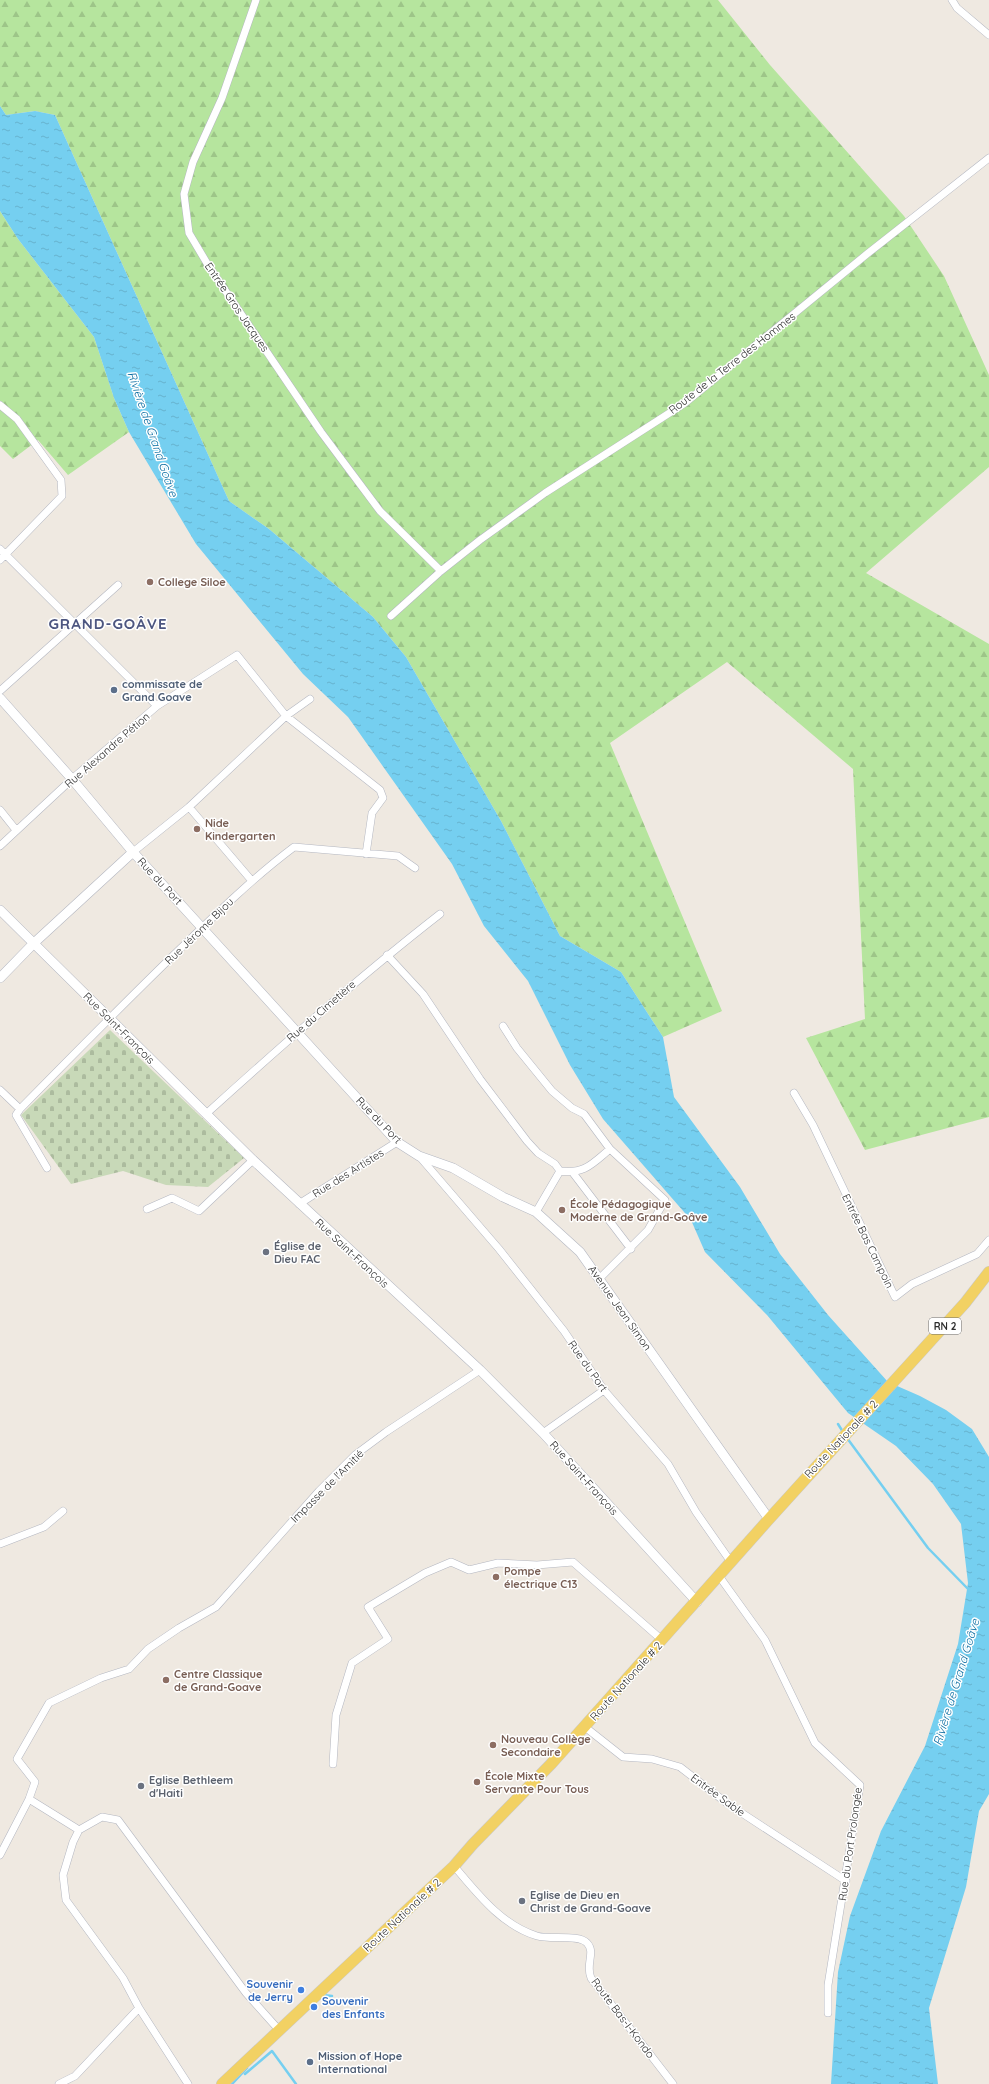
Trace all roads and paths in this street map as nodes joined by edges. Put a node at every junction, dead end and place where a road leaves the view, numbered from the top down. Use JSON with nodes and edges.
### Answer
{"nodes":[{"id":1,"x":256,"y":0,"type":"edge"},
{"id":2,"x":952,"y":0,"type":"edge"},
{"id":3,"x":989,"y":35,"type":"edge"},
{"id":4,"x":989,"y":158,"type":"edge"},
{"id":5,"x":0,"y":405,"type":"edge"},
{"id":6,"x":2,"y":555,"type":"edge"},
{"id":7,"x":441,"y":571,"type":"junction"},
{"id":8,"x":118,"y":585,"type":"dead end"},
{"id":9,"x":391,"y":616,"type":"dead end"},
{"id":10,"x":74,"y":625,"type":"junction"},
{"id":11,"x":0,"y":691,"type":"edge"},
{"id":12,"x":0,"y":698,"type":"edge"},
{"id":13,"x":310,"y":699,"type":"dead end"},
{"id":14,"x":157,"y":706,"type":"junction"},
{"id":15,"x":286,"y":716,"type":"junction"},
{"id":16,"x":72,"y":779,"type":"junction"},
{"id":17,"x":189,"y":807,"type":"junction"},
{"id":18,"x":0,"y":810,"type":"edge"},
{"id":19,"x":16,"y":830,"type":"junction"},
{"id":20,"x":0,"y":846,"type":"edge"},
{"id":21,"x":133,"y":852,"type":"junction"},
{"id":22,"x":366,"y":854,"type":"junction"},
{"id":23,"x":415,"y":868,"type":"dead end"},
{"id":24,"x":252,"y":881,"type":"junction"},
{"id":25,"x":0,"y":910,"type":"edge"},
{"id":26,"x":440,"y":914,"type":"dead end"},
{"id":27,"x":203,"y":927,"type":"junction"},
{"id":28,"x":34,"y":943,"type":"junction"},
{"id":29,"x":387,"y":955,"type":"junction"},
{"id":30,"x":0,"y":978,"type":"edge"},
{"id":31,"x":109,"y":1018,"type":"junction"},
{"id":32,"x":503,"y":1026,"type":"dead end"},
{"id":33,"x":297,"y":1031,"type":"junction"},
{"id":34,"x":0,"y":1090,"type":"edge"},
{"id":35,"x":794,"y":1093,"type":"dead end"},
{"id":36,"x":20,"y":1110,"type":"junction"},
{"id":37,"x":206,"y":1114,"type":"junction"},
{"id":38,"x":397,"y":1142,"type":"junction"},
{"id":39,"x":610,"y":1149,"type":"junction"},
{"id":40,"x":419,"y":1156,"type":"junction"},
{"id":41,"x":253,"y":1160,"type":"junction"},
{"id":42,"x":47,"y":1168,"type":"dead end"},
{"id":43,"x":560,"y":1171,"type":"junction"},
{"id":44,"x":573,"y":1173,"type":"junction"},
{"id":45,"x":299,"y":1204,"type":"junction"},
{"id":46,"x":147,"y":1209,"type":"dead end"},
{"id":47,"x":536,"y":1212,"type":"junction"},
{"id":48,"x":989,"y":1240,"type":"edge"},
{"id":49,"x":631,"y":1249,"type":"junction"},
{"id":50,"x":989,"y":1272,"type":"edge"},
{"id":51,"x":600,"y":1278,"type":"junction"},
{"id":52,"x":480,"y":1370,"type":"junction"},
{"id":53,"x":604,"y":1390,"type":"junction"},
{"id":54,"x":543,"y":1433,"type":"junction"},
{"id":55,"x":63,"y":1511,"type":"dead end"},
{"id":56,"x":769,"y":1518,"type":"junction"},
{"id":57,"x":0,"y":1544,"type":"edge"},
{"id":58,"x":731,"y":1562,"type":"junction"},
{"id":59,"x":719,"y":1576,"type":"junction"},
{"id":60,"x":697,"y":1602,"type":"junction"},
{"id":61,"x":662,"y":1640,"type":"junction"},
{"id":62,"x":585,"y":1727,"type":"junction"},
{"id":63,"x":333,"y":1764,"type":"dead end"},
{"id":64,"x":29,"y":1800,"type":"junction"},
{"id":65,"x":79,"y":1830,"type":"junction"},
{"id":66,"x":0,"y":1855,"type":"edge"},
{"id":67,"x":454,"y":1866,"type":"junction"},
{"id":68,"x":846,"y":1881,"type":"junction"},
{"id":69,"x":139,"y":2008,"type":"junction"},
{"id":70,"x":828,"y":2013,"type":"dead end"},
{"id":71,"x":279,"y":2030,"type":"junction"},
{"id":72,"x":59,"y":2084,"type":"edge"},
{"id":73,"x":188,"y":2084,"type":"edge"},
{"id":74,"x":222,"y":2084,"type":"edge"},
{"id":75,"x":673,"y":2084,"type":"edge"}],
"edges":[{"from":1,"to":7,"type":"street","name":"Entrée Gros Jacques"},
{"from":2,"to":3,"type":"street"},
{"from":4,"to":7,"type":"street","name":"Route de la Terre des Hommes"},
{"from":5,"to":6,"type":"street"},
{"from":6,"to":10,"type":"street"},
{"from":7,"to":9,"type":"street","name":"Route de la Terre des Hommes"},
{"from":8,"to":10,"type":"street"},
{"from":10,"to":11,"type":"street"},
{"from":10,"to":14,"type":"street"},
{"from":12,"to":16,"type":"street","name":"Rue du Port"},
{"from":13,"to":15,"type":"street"},
{"from":14,"to":15,"type":"street","name":"Rue Alexandre Pétion"},
{"from":14,"to":16,"type":"street","name":"Rue Alexandre Pétion"},
{"from":15,"to":17,"type":"street"},
{"from":15,"to":22,"type":"street"},
{"from":16,"to":19,"type":"street","name":"Rue Alexandre Pétion"},
{"from":16,"to":21,"type":"street","name":"Rue du Port"},
{"from":17,"to":21,"type":"street"},
{"from":17,"to":24,"type":"street"},
{"from":18,"to":19,"type":"street"},
{"from":19,"to":20,"type":"street","name":"Rue Alexandre Pétion"},
{"from":21,"to":27,"type":"street","name":"Rue du Port"},
{"from":21,"to":28,"type":"street"},
{"from":22,"to":23,"type":"street","name":"Rue Jérome Bijou"},
{"from":22,"to":24,"type":"street","name":"Rue Jérome Bijou"},
{"from":24,"to":27,"type":"street","name":"Rue Jérome Bijou"},
{"from":25,"to":28,"type":"street","name":"Rue Saint-François"},
{"from":26,"to":29,"type":"street","name":"Rue du Cimetière"},
{"from":27,"to":31,"type":"street","name":"Rue Jérome Bijou"},
{"from":27,"to":33,"type":"street","name":"Rue du Port"},
{"from":28,"to":30,"type":"street"},
{"from":28,"to":31,"type":"street","name":"Rue Saint-François"},
{"from":29,"to":33,"type":"street","name":"Rue du Cimetière"},
{"from":29,"to":43,"type":"street"},
{"from":31,"to":36,"type":"street","name":"Rue Jérome Bijou"},
{"from":31,"to":37,"type":"street","name":"Rue Saint-François"},
{"from":32,"to":39,"type":"street"},
{"from":33,"to":37,"type":"street","name":"Rue du Cimetière"},
{"from":33,"to":38,"type":"street","name":"Rue du Port"},
{"from":34,"to":36,"type":"street"},
{"from":35,"to":48,"type":"street","name":"Entrée Bas Campoin"},
{"from":36,"to":42,"type":"street"},
{"from":37,"to":41,"type":"street","name":"Rue Saint-François"},
{"from":38,"to":40,"type":"street","name":"Rue du Port"},
{"from":38,"to":45,"type":"street","name":"Rue des Artistes"},
{"from":39,"to":44,"type":"street"},
{"from":39,"to":49,"type":"street"},
{"from":40,"to":47,"type":"street","name":"Avenue Jean Simon"},
{"from":40,"to":53,"type":"street","name":"Rue du Port"},
{"from":41,"to":45,"type":"street","name":"Rue Saint-François"},
{"from":41,"to":46,"type":"street"},
{"from":43,"to":44,"type":"street"},
{"from":43,"to":47,"type":"street"},
{"from":44,"to":49,"type":"street"},
{"from":45,"to":52,"type":"street","name":"Rue Saint-François"},
{"from":47,"to":51,"type":"street","name":"Avenue Jean Simon"},
{"from":49,"to":51,"type":"street"},
{"from":50,"to":56,"type":"main road","name":"Route Nationale # 2","number":"RN 2"},
{"from":51,"to":56,"type":"street","name":"Avenue Jean Simon"},
{"from":52,"to":54,"type":"street","name":"Rue Saint-François"},
{"from":52,"to":64,"type":"street","name":"Impasse de l'Amitié"},
{"from":53,"to":54,"type":"street"},
{"from":53,"to":58,"type":"street","name":"Rue du Port"},
{"from":54,"to":60,"type":"street","name":"Rue Saint-François"},
{"from":55,"to":57,"type":"street"},
{"from":56,"to":58,"type":"main road","name":"Route Nationale # 2","number":"RN 2"},
{"from":58,"to":59,"type":"main road","name":"Route Nationale # 2","number":"RN 2"},
{"from":59,"to":60,"type":"main road","name":"Route Nationale # 2","number":"RN 2"},
{"from":59,"to":68,"type":"street","name":"Rue du Port Prolongée"},
{"from":60,"to":61,"type":"main road","name":"Route Nationale # 2","number":"RN 2"},
{"from":61,"to":62,"type":"main road","name":"Route Nationale # 2","number":"RN 2"},
{"from":61,"to":63,"type":"street"},
{"from":62,"to":67,"type":"main road","name":"Route Nationale # 2","number":"RN 2"},
{"from":62,"to":68,"type":"street","name":"Entrée Sable"},
{"from":64,"to":65,"type":"street"},
{"from":64,"to":66,"type":"street"},
{"from":65,"to":69,"type":"street"},
{"from":65,"to":71,"type":"street"},
{"from":67,"to":71,"type":"main road","name":"Route Nationale # 2","number":"RN 2"},
{"from":67,"to":75,"type":"street","name":"Route Bas-I-Kondo"},
{"from":68,"to":70,"type":"street","name":"Rue du Port Prolongée"},
{"from":69,"to":72,"type":"street"},
{"from":69,"to":73,"type":"street"},
{"from":71,"to":74,"type":"main road","name":"Route Nationale # 2","number":"RN 2"}]}
